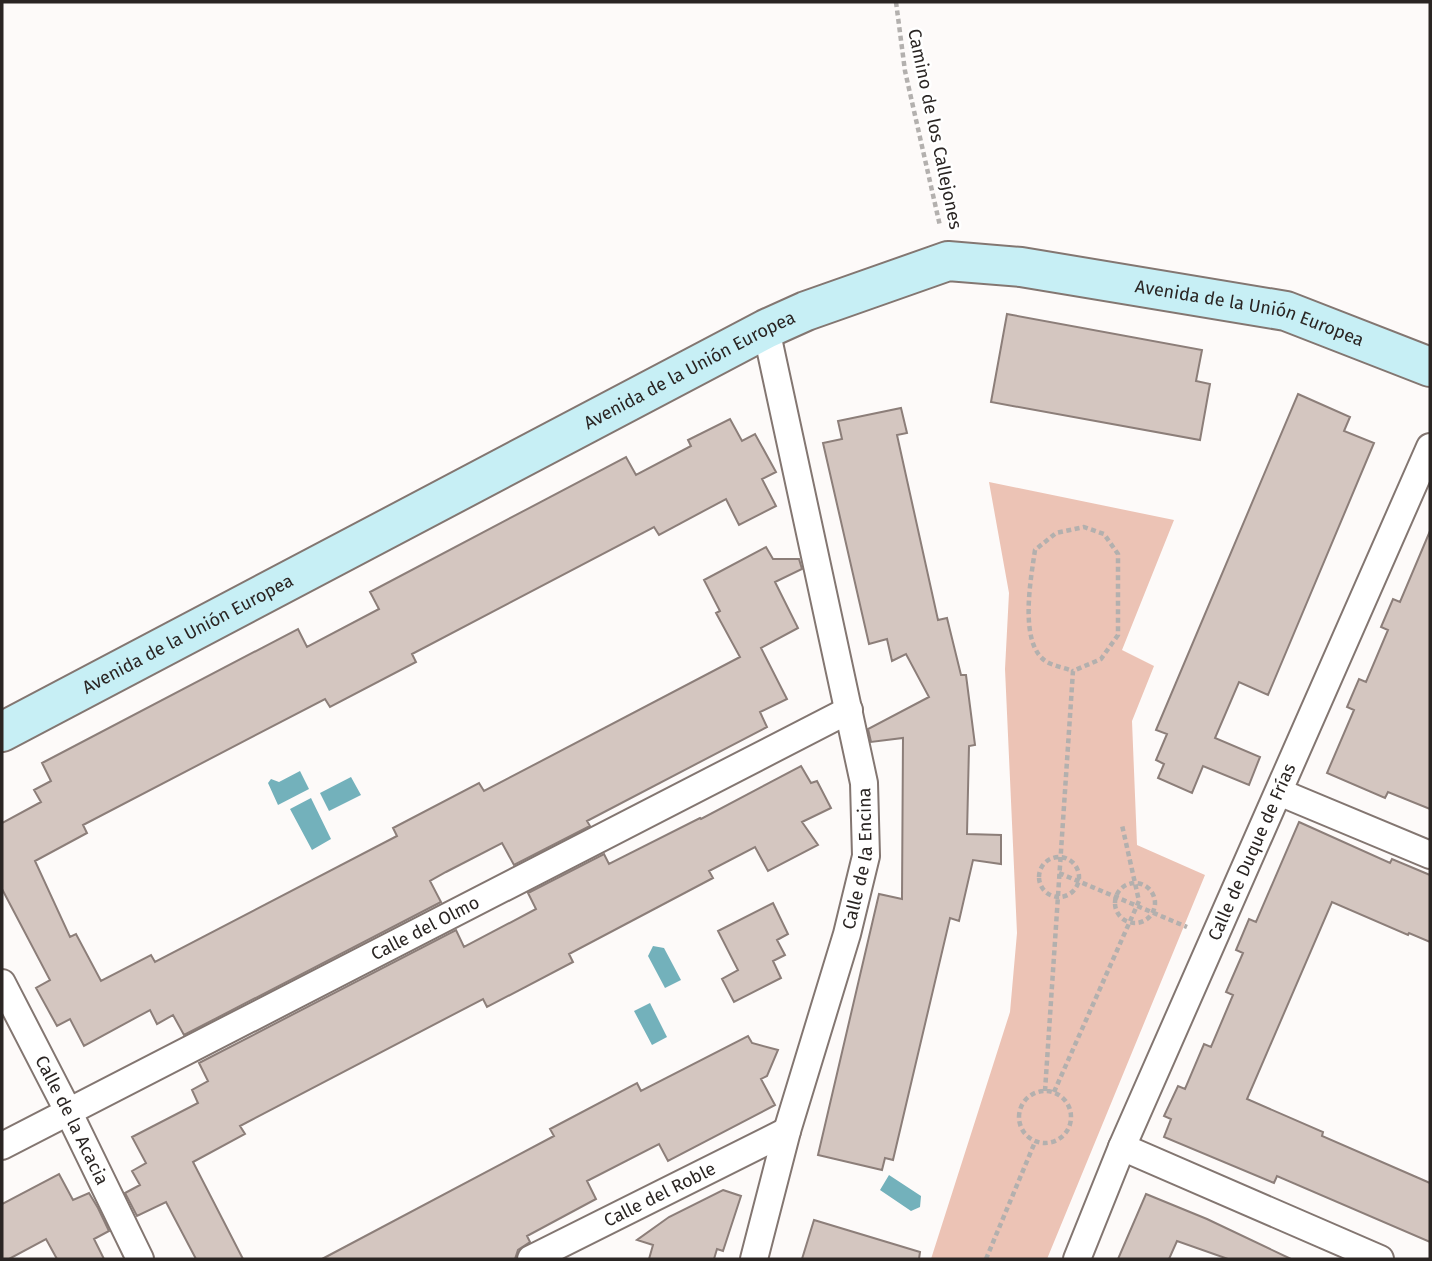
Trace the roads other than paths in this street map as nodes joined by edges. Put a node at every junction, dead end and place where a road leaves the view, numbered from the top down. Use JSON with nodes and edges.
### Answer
{"nodes":[{"id":1,"x":766,"y":329,"type":"junction"},
{"id":2,"x":1430,"y":367,"type":"edge"},
{"id":3,"x":1430,"y":447,"type":"edge"},
{"id":4,"x":849,"y":710,"type":"junction"},
{"id":5,"x":2,"y":733,"type":"edge"},
{"id":6,"x":1279,"y":792,"type":"junction"},
{"id":7,"x":1430,"y":855,"type":"edge"},
{"id":8,"x":2,"y":983,"type":"edge"},
{"id":9,"x":68,"y":1111,"type":"junction"},
{"id":10,"x":787,"y":1131,"type":"junction"},
{"id":11,"x":2,"y":1146,"type":"edge"},
{"id":12,"x":1122,"y":1147,"type":"junction"},
{"id":13,"x":140,"y":1259,"type":"edge"},
{"id":14,"x":531,"y":1259,"type":"edge"},
{"id":15,"x":754,"y":1259,"type":"edge"},
{"id":16,"x":1077,"y":1259,"type":"edge"},
{"id":17,"x":1380,"y":1259,"type":"edge"}],
"edges":[{"from":1,"to":2,"type":"street","name":"Avenida de la Unión Europea"},
{"from":1,"to":4,"type":"street","name":"Calle de la Encina"},
{"from":1,"to":5,"type":"street","name":"Avenida de la Unión Europea"},
{"from":3,"to":6,"type":"street","name":"Calle de Duque de Frías"},
{"from":4,"to":9,"type":"street","name":"Calle del Olmo"},
{"from":4,"to":10,"type":"street","name":"Calle de la Encina"},
{"from":6,"to":7,"type":"street"},
{"from":6,"to":12,"type":"street","name":"Calle de Duque de Frías"},
{"from":8,"to":9,"type":"street","name":"Calle de la Acacia"},
{"from":9,"to":11,"type":"street","name":"Calle del Olmo"},
{"from":9,"to":13,"type":"street","name":"Calle de la Acacia"},
{"from":10,"to":14,"type":"street","name":"Calle del Roble"},
{"from":10,"to":15,"type":"street","name":"Calle de la Encina"},
{"from":12,"to":16,"type":"street","name":"Calle de Duque de Frías"},
{"from":12,"to":17,"type":"street"}]}
